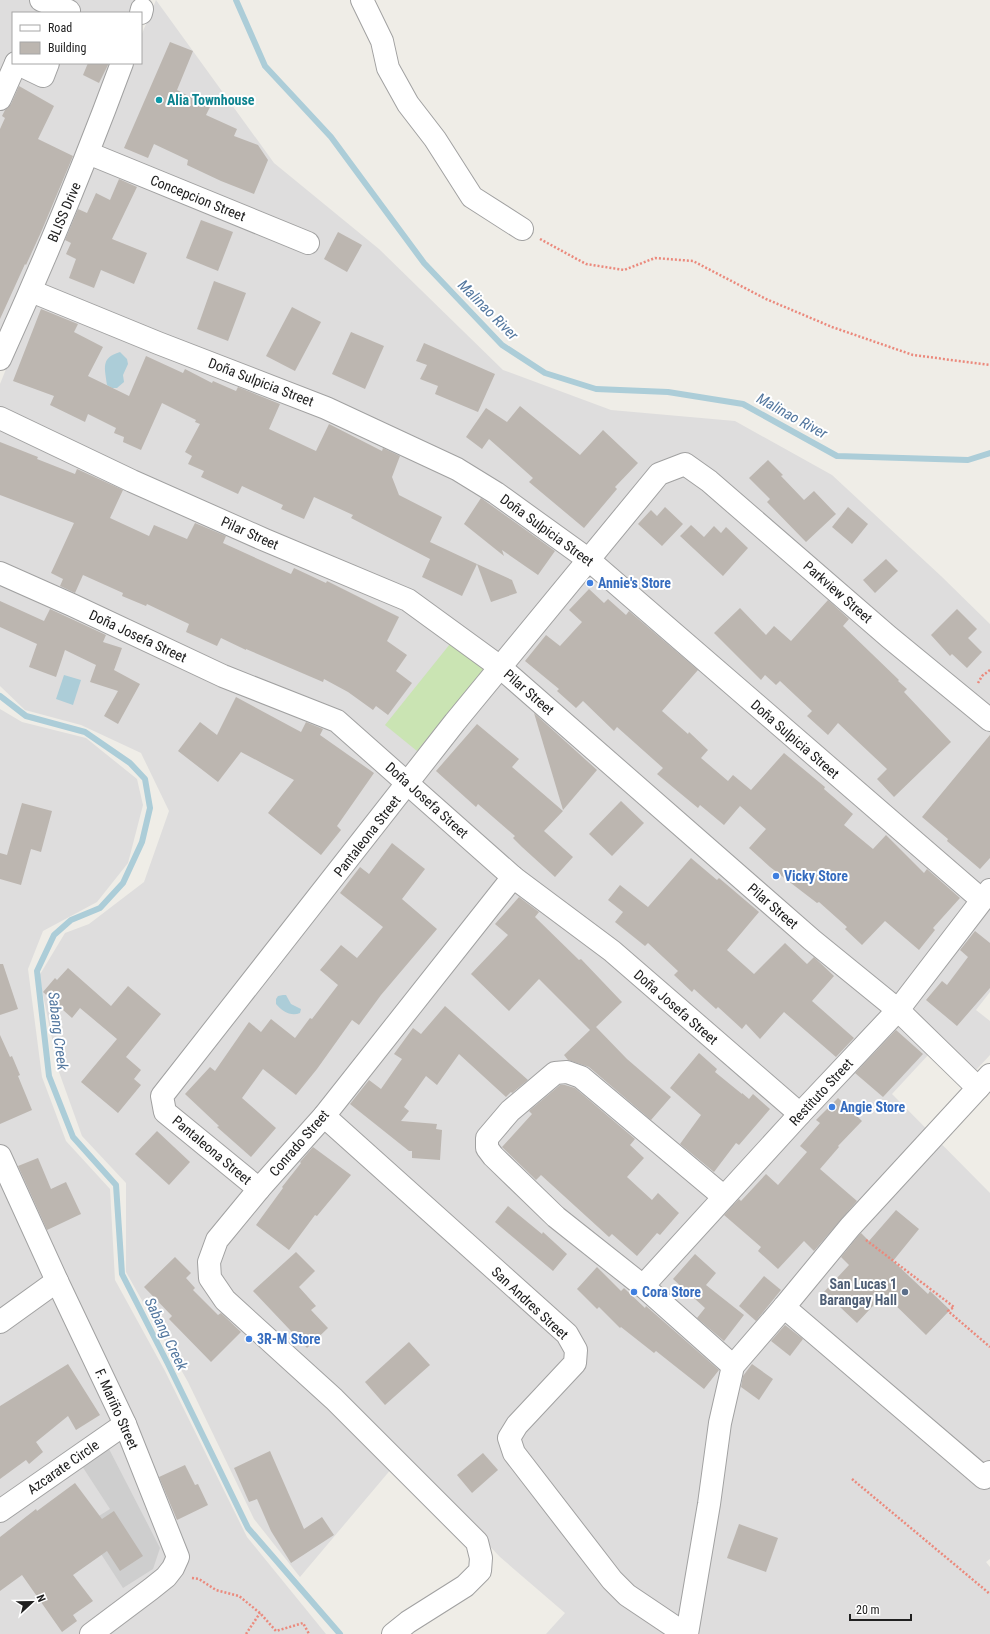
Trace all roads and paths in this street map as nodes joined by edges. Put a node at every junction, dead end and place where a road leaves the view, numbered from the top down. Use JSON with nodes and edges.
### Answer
{"nodes":[{"id":1,"x":41,"y":0,"type":"edge"},
{"id":2,"x":364,"y":1,"type":"edge"},
{"id":3,"x":68,"y":12,"type":"edge"},
{"id":4,"x":0,"y":56,"type":"edge"},
{"id":5,"x":12,"y":62,"type":"edge"},
{"id":6,"x":15,"y":64,"type":"edge"},
{"id":7,"x":20,"y":64,"type":"edge"},
{"id":8,"x":122,"y":64,"type":"edge"},
{"id":9,"x":45,"y":69,"type":"edge"},
{"id":10,"x":0,"y":99,"type":"edge"},
{"id":11,"x":88,"y":153,"type":"junction"},
{"id":12,"x":522,"y":229,"type":"joint"},
{"id":13,"x":308,"y":243,"type":"dead end"},
{"id":14,"x":31,"y":291,"type":"junction"},
{"id":15,"x":0,"y":359,"type":"edge"},
{"id":16,"x":990,"y":365,"type":"edge"},
{"id":17,"x":0,"y":418,"type":"edge"},
{"id":18,"x":685,"y":464,"type":"joint"},
{"id":19,"x":589,"y":560,"type":"junction"},
{"id":20,"x":0,"y":573,"type":"edge"},
{"id":21,"x":500,"y":666,"type":"junction"},
{"id":22,"x":990,"y":720,"type":"edge"},
{"id":23,"x":408,"y":783,"type":"junction"},
{"id":24,"x":513,"y":877,"type":"junction"},
{"id":25,"x":986,"y":895,"type":"edge"},
{"id":26,"x":898,"y":1010,"type":"junction"},
{"id":27,"x":984,"y":1082,"type":"edge"},
{"id":28,"x":800,"y":1114,"type":"junction"},
{"id":29,"x":324,"y":1116,"type":"junction"},
{"id":30,"x":0,"y":1156,"type":"edge"},
{"id":31,"x":258,"y":1189,"type":"junction"},
{"id":32,"x":724,"y":1197,"type":"junction"},
{"id":33,"x":850,"y":1227,"type":"junction"},
{"id":34,"x":57,"y":1281,"type":"junction"},
{"id":35,"x":643,"y":1286,"type":"junction"},
{"id":36,"x":784,"y":1307,"type":"junction"},
{"id":37,"x":0,"y":1322,"type":"edge"},
{"id":38,"x":990,"y":1347,"type":"edge"},
{"id":39,"x":733,"y":1366,"type":"junction"},
{"id":40,"x":125,"y":1424,"type":"junction"},
{"id":41,"x":990,"y":1472,"type":"edge"},
{"id":42,"x":852,"y":1479,"type":"dead end"},
{"id":43,"x":0,"y":1511,"type":"edge"},
{"id":44,"x":166,"y":1577,"type":"junction"},
{"id":45,"x":990,"y":1594,"type":"edge"},
{"id":46,"x":260,"y":1613,"type":"junction"},
{"id":47,"x":91,"y":1634,"type":"edge"},
{"id":48,"x":246,"y":1634,"type":"edge"},
{"id":49,"x":309,"y":1634,"type":"edge"},
{"id":50,"x":393,"y":1634,"type":"edge"},
{"id":51,"x":686,"y":1634,"type":"edge"}],
"edges":[{"from":1,"to":3,"type":"street"},
{"from":2,"to":12,"type":"street"},
{"from":4,"to":5,"type":"street"},
{"from":6,"to":10,"type":"street"},
{"from":7,"to":9,"type":"street"},
{"from":8,"to":11,"type":"street","name":"BLISS Drive"},
{"from":11,"to":13,"type":"street","name":"Concepcion Street"},
{"from":11,"to":14,"type":"street","name":"BLISS Drive"},
{"from":12,"to":16,"type":"path"},
{"from":14,"to":15,"type":"street","name":"BLISS Drive"},
{"from":14,"to":19,"type":"street","name":"Doña Sulpicia Street"},
{"from":17,"to":21,"type":"street","name":"Pilar Street"},
{"from":18,"to":19,"type":"street","name":"Pantaleona Street"},
{"from":18,"to":22,"type":"street","name":"Parkview Street"},
{"from":19,"to":21,"type":"street","name":"Pantaleona Street"},
{"from":19,"to":25,"type":"street","name":"Doña Sulpicia Street"},
{"from":20,"to":23,"type":"street","name":"Doña Josefa Street"},
{"from":21,"to":23,"type":"street","name":"Pantaleona Street"},
{"from":21,"to":26,"type":"street","name":"Pilar Street"},
{"from":23,"to":24,"type":"street","name":"Doña Josefa Street"},
{"from":23,"to":31,"type":"street","name":"Pantaleona Street"},
{"from":24,"to":28,"type":"street","name":"Doña Josefa Street"},
{"from":24,"to":29,"type":"street","name":"Conrado Street"},
{"from":25,"to":26,"type":"street","name":"Restituto Street"},
{"from":26,"to":27,"type":"street","name":"Pilar Street"},
{"from":26,"to":28,"type":"street","name":"Restituto Street"},
{"from":27,"to":33,"type":"street"},
{"from":28,"to":32,"type":"street","name":"Restituto Street"},
{"from":29,"to":31,"type":"street","name":"Conrado Street"},
{"from":29,"to":51,"type":"street","name":"San Andres Street"},
{"from":30,"to":34,"type":"street","name":"F. Mariño Street"},
{"from":31,"to":50,"type":"street","name":"Conrado Street"},
{"from":32,"to":35,"type":"street","name":"Restituto Street"},
{"from":32,"to":35,"type":"street"},
{"from":33,"to":36,"type":"street"},
{"from":33,"to":38,"type":"path"},
{"from":34,"to":37,"type":"street"},
{"from":34,"to":40,"type":"street","name":"F. Mariño Street"},
{"from":35,"to":39,"type":"street"},
{"from":36,"to":39,"type":"street"},
{"from":36,"to":41,"type":"street"},
{"from":39,"to":51,"type":"street"},
{"from":40,"to":43,"type":"street","name":"Azcarate Circle"},
{"from":40,"to":44,"type":"street","name":"F. Mariño Street"},
{"from":42,"to":45,"type":"path"},
{"from":44,"to":46,"type":"path"},
{"from":44,"to":47,"type":"street","name":"F. Mariño Street"},
{"from":46,"to":48,"type":"path"},
{"from":46,"to":49,"type":"path"}]}
